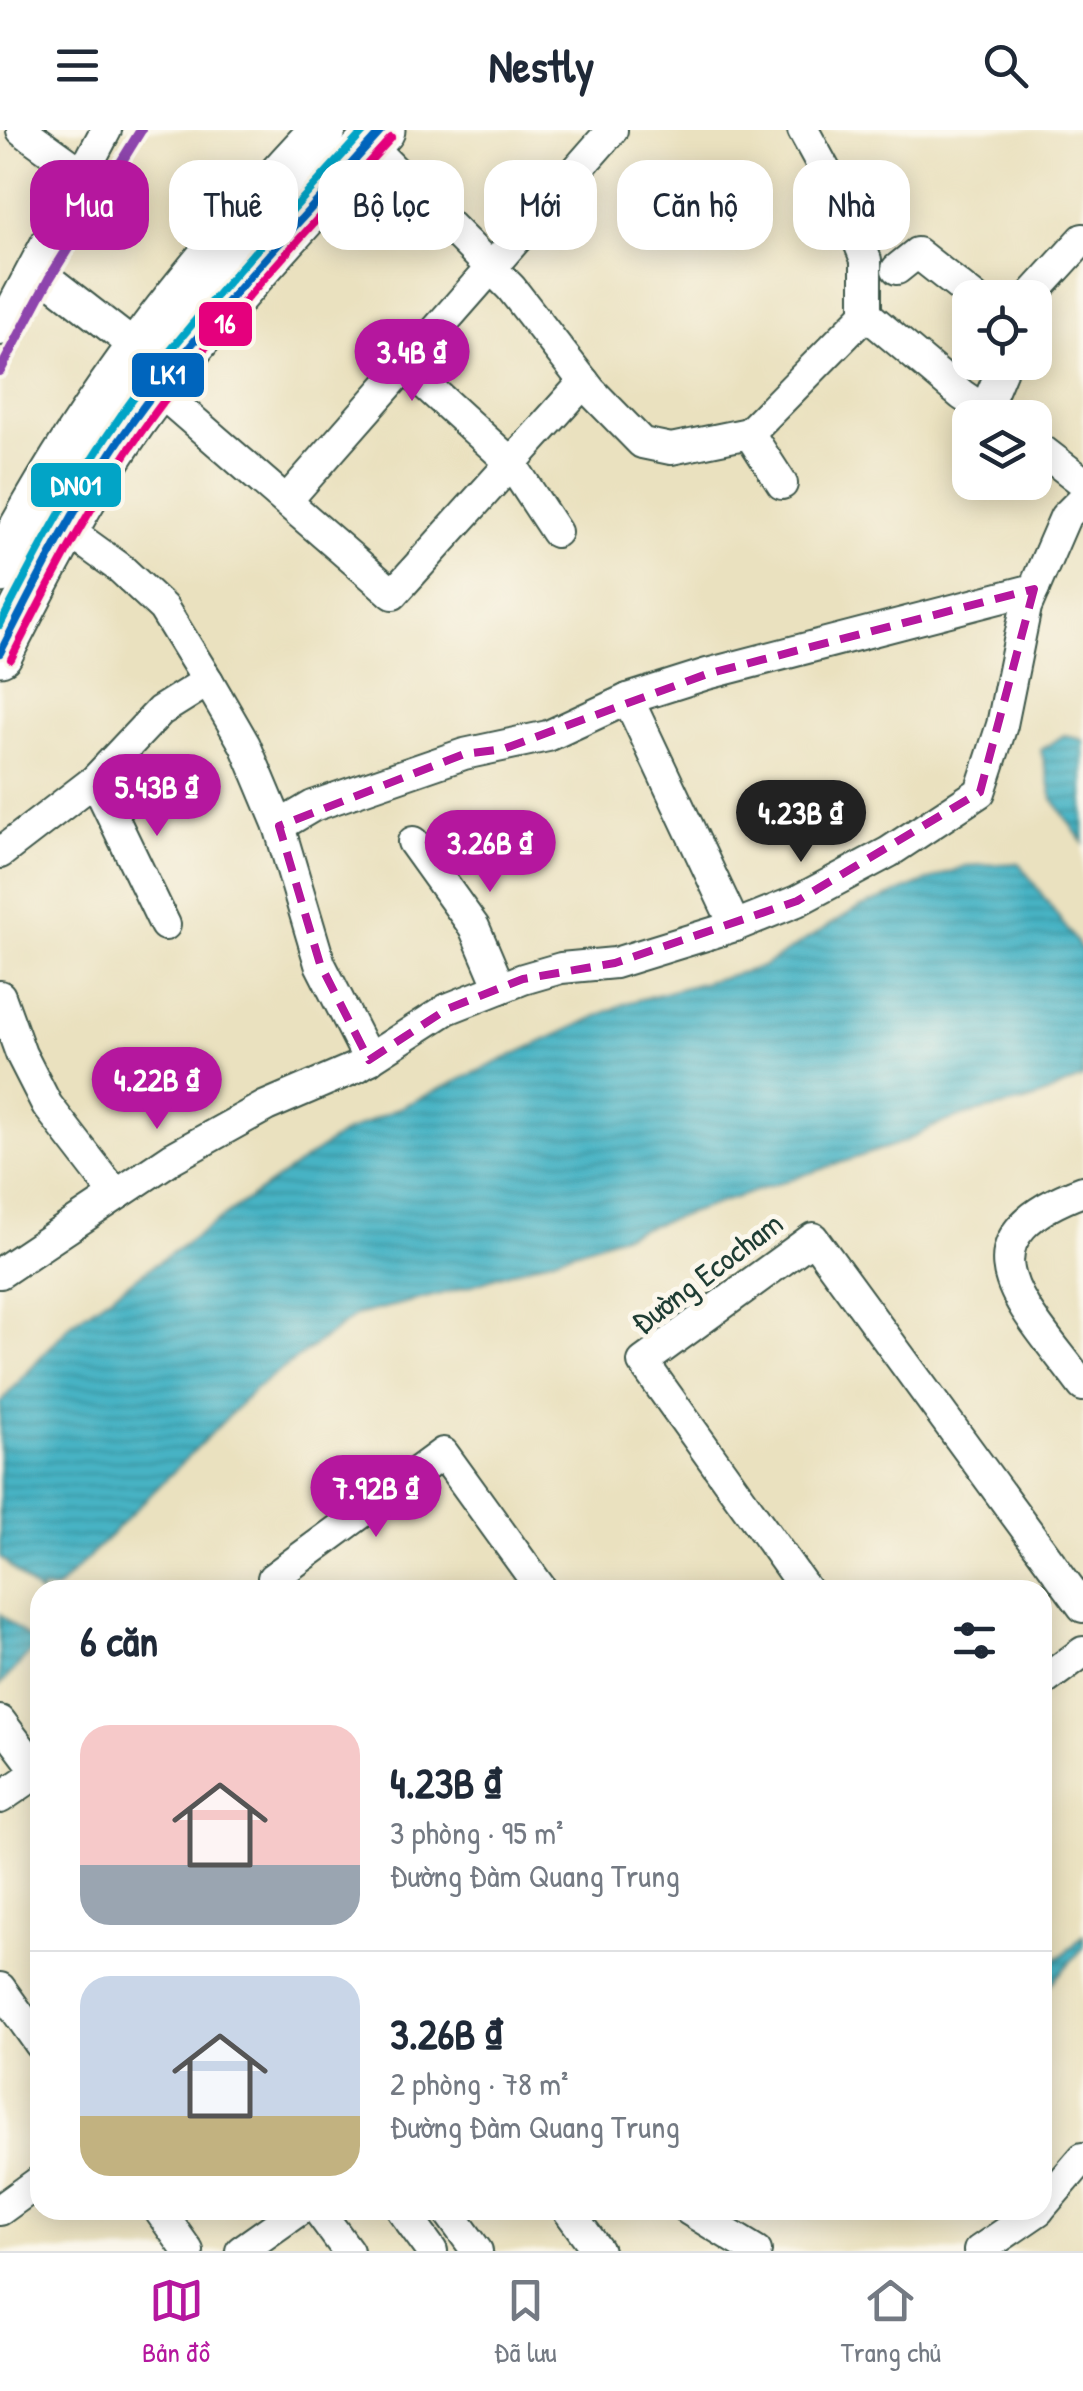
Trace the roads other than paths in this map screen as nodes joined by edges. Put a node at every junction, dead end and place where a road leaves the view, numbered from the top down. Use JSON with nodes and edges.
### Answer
{"nodes":[{"id":1,"x":22,"y":130,"type":"edge"},
{"id":2,"x":106,"y":130,"type":"edge"},
{"id":3,"x":323,"y":130,"type":"edge"},
{"id":4,"x":612,"y":130,"type":"edge"},
{"id":5,"x":803,"y":130,"type":"edge"},
{"id":6,"x":375,"y":138,"type":"edge"},
{"id":7,"x":64,"y":160,"type":"edge"},
{"id":8,"x":90,"y":160,"type":"edge"},
{"id":9,"x":1083,"y":239,"type":"edge"},
{"id":10,"x":35,"y":250,"type":"edge"},
{"id":11,"x":242,"y":254,"type":"junction"},
{"id":12,"x":491,"y":269,"type":"junction"},
{"id":13,"x":897,"y":270,"type":"dead end"},
{"id":14,"x":20,"y":273,"type":"edge"},
{"id":15,"x":1045,"y":280,"type":"edge"},
{"id":16,"x":952,"y":281,"type":"edge"},
{"id":17,"x":866,"y":314,"type":"junction"},
{"id":18,"x":0,"y":330,"type":"edge"},
{"id":19,"x":137,"y":348,"type":"junction"},
{"id":20,"x":405,"y":366,"type":"junction"},
{"id":21,"x":584,"y":382,"type":"junction"},
{"id":22,"x":158,"y":390,"type":"junction"},
{"id":23,"x":973,"y":400,"type":"edge"},
{"id":24,"x":749,"y":433,"type":"junction"},
{"id":25,"x":1052,"y":458,"type":"edge"},
{"id":26,"x":510,"y":462,"type":"junction"},
{"id":27,"x":1083,"y":482,"type":"edge"},
{"id":28,"x":782,"y":484,"type":"dead end"},
{"id":29,"x":288,"y":499,"type":"junction"},
{"id":30,"x":1083,"y":499,"type":"edge"},
{"id":31,"x":66,"y":530,"type":"junction"},
{"id":32,"x":556,"y":532,"type":"dead end"},
{"id":33,"x":0,"y":570,"type":"edge"},
{"id":34,"x":1034,"y":589,"type":"junction"},
{"id":35,"x":0,"y":653,"type":"edge"},
{"id":36,"x":208,"y":681,"type":"junction"},
{"id":37,"x":628,"y":699,"type":"junction"},
{"id":38,"x":94,"y":780,"type":"junction"},
{"id":39,"x":280,"y":826,"type":"junction"},
{"id":40,"x":414,"y":842,"type":"dead end"},
{"id":41,"x":0,"y":853,"type":"edge"},
{"id":42,"x":165,"y":925,"type":"dead end"},
{"id":43,"x":735,"y":926,"type":"junction"},
{"id":44,"x":500,"y":988,"type":"junction"},
{"id":45,"x":0,"y":996,"type":"edge"},
{"id":46,"x":363,"y":1063,"type":"junction"},
{"id":47,"x":114,"y":1192,"type":"junction"},
{"id":48,"x":1083,"y":1192,"type":"edge"},
{"id":49,"x":0,"y":1272,"type":"edge"},
{"id":50,"x":1083,"y":1386,"type":"edge"},
{"id":51,"x":275,"y":1580,"type":"edge"},
{"id":52,"x":535,"y":1580,"type":"edge"},
{"id":53,"x":799,"y":1580,"type":"edge"},
{"id":54,"x":1083,"y":1608,"type":"edge"},
{"id":55,"x":1083,"y":1652,"type":"edge"},
{"id":56,"x":1052,"y":1675,"type":"edge"},
{"id":57,"x":0,"y":1721,"type":"edge"},
{"id":58,"x":30,"y":1761,"type":"edge"},
{"id":59,"x":30,"y":1779,"type":"edge"},
{"id":60,"x":0,"y":1798,"type":"edge"},
{"id":61,"x":0,"y":1988,"type":"edge"},
{"id":62,"x":30,"y":2030,"type":"edge"},
{"id":63,"x":1083,"y":2158,"type":"edge"},
{"id":64,"x":30,"y":2188,"type":"edge"},
{"id":65,"x":1052,"y":2195,"type":"edge"},
{"id":66,"x":0,"y":2208,"type":"edge"},
{"id":67,"x":166,"y":2220,"type":"edge"},
{"id":68,"x":285,"y":2220,"type":"edge"},
{"id":69,"x":325,"y":2220,"type":"edge"},
{"id":70,"x":409,"y":2220,"type":"edge"},
{"id":71,"x":454,"y":2220,"type":"edge"},
{"id":72,"x":575,"y":2220,"type":"edge"},
{"id":73,"x":705,"y":2220,"type":"edge"},
{"id":74,"x":1024,"y":2220,"type":"edge"},
{"id":75,"x":188,"y":2251,"type":"edge"},
{"id":76,"x":241,"y":2251,"type":"edge"},
{"id":77,"x":348,"y":2251,"type":"edge"},
{"id":78,"x":432,"y":2251,"type":"edge"},
{"id":79,"x":477,"y":2251,"type":"edge"},
{"id":80,"x":598,"y":2251,"type":"edge"},
{"id":81,"x":756,"y":2251,"type":"edge"},
{"id":82,"x":979,"y":2251,"type":"edge"}],
"edges":[{"from":1,"to":7,"type":"street"},
{"from":2,"to":8,"type":"street"},
{"from":3,"to":11,"type":"highway"},
{"from":4,"to":12,"type":"street"},
{"from":5,"to":17,"type":"street"},
{"from":6,"to":11,"type":"highway"},
{"from":6,"to":12,"type":"street"},
{"from":9,"to":15,"type":"street"},
{"from":10,"to":14,"type":"street"},
{"from":11,"to":19,"type":"highway"},
{"from":11,"to":22,"type":"highway"},
{"from":12,"to":20,"type":"street"},
{"from":12,"to":21,"type":"street"},
{"from":13,"to":16,"type":"street"},
{"from":14,"to":18,"type":"street"},
{"from":14,"to":19,"type":"street"},
{"from":17,"to":23,"type":"street"},
{"from":17,"to":24,"type":"street"},
{"from":19,"to":33,"type":"highway"},
{"from":20,"to":26,"type":"street"},
{"from":20,"to":29,"type":"street"},
{"from":21,"to":24,"type":"street"},
{"from":21,"to":26,"type":"street"},
{"from":22,"to":29,"type":"street"},
{"from":22,"to":31,"type":"highway"},
{"from":24,"to":28,"type":"street"},
{"from":25,"to":27,"type":"street"},
{"from":26,"to":29,"type":"street"},
{"from":26,"to":32,"type":"street"},
{"from":30,"to":34,"type":"street"},
{"from":31,"to":35,"type":"highway"},
{"from":31,"to":36,"type":"street"},
{"from":34,"to":37,"type":"street"},
{"from":34,"to":43,"type":"street"},
{"from":36,"to":38,"type":"street"},
{"from":36,"to":39,"type":"street"},
{"from":37,"to":39,"type":"street"},
{"from":37,"to":43,"type":"street"},
{"from":38,"to":41,"type":"street"},
{"from":38,"to":42,"type":"street"},
{"from":39,"to":46,"type":"street"},
{"from":40,"to":44,"type":"street"},
{"from":43,"to":44,"type":"street"},
{"from":44,"to":46,"type":"street"},
{"from":45,"to":47,"type":"street"},
{"from":46,"to":47,"type":"street"},
{"from":47,"to":49,"type":"street"},
{"from":48,"to":50,"type":"street"},
{"from":51,"to":52,"type":"street"},
{"from":53,"to":54,"type":"street","name":"Đường Ecocham"},
{"from":55,"to":56,"type":"street"},
{"from":57,"to":58,"type":"street"},
{"from":59,"to":60,"type":"street"},
{"from":61,"to":62,"type":"street"},
{"from":63,"to":65,"type":"street"},
{"from":64,"to":66,"type":"street"},
{"from":67,"to":75,"type":"street"},
{"from":68,"to":76,"type":"street"},
{"from":69,"to":77,"type":"street"},
{"from":70,"to":78,"type":"street"},
{"from":71,"to":79,"type":"street"},
{"from":72,"to":80,"type":"street"},
{"from":73,"to":81,"type":"street"},
{"from":74,"to":82,"type":"street"}]}
